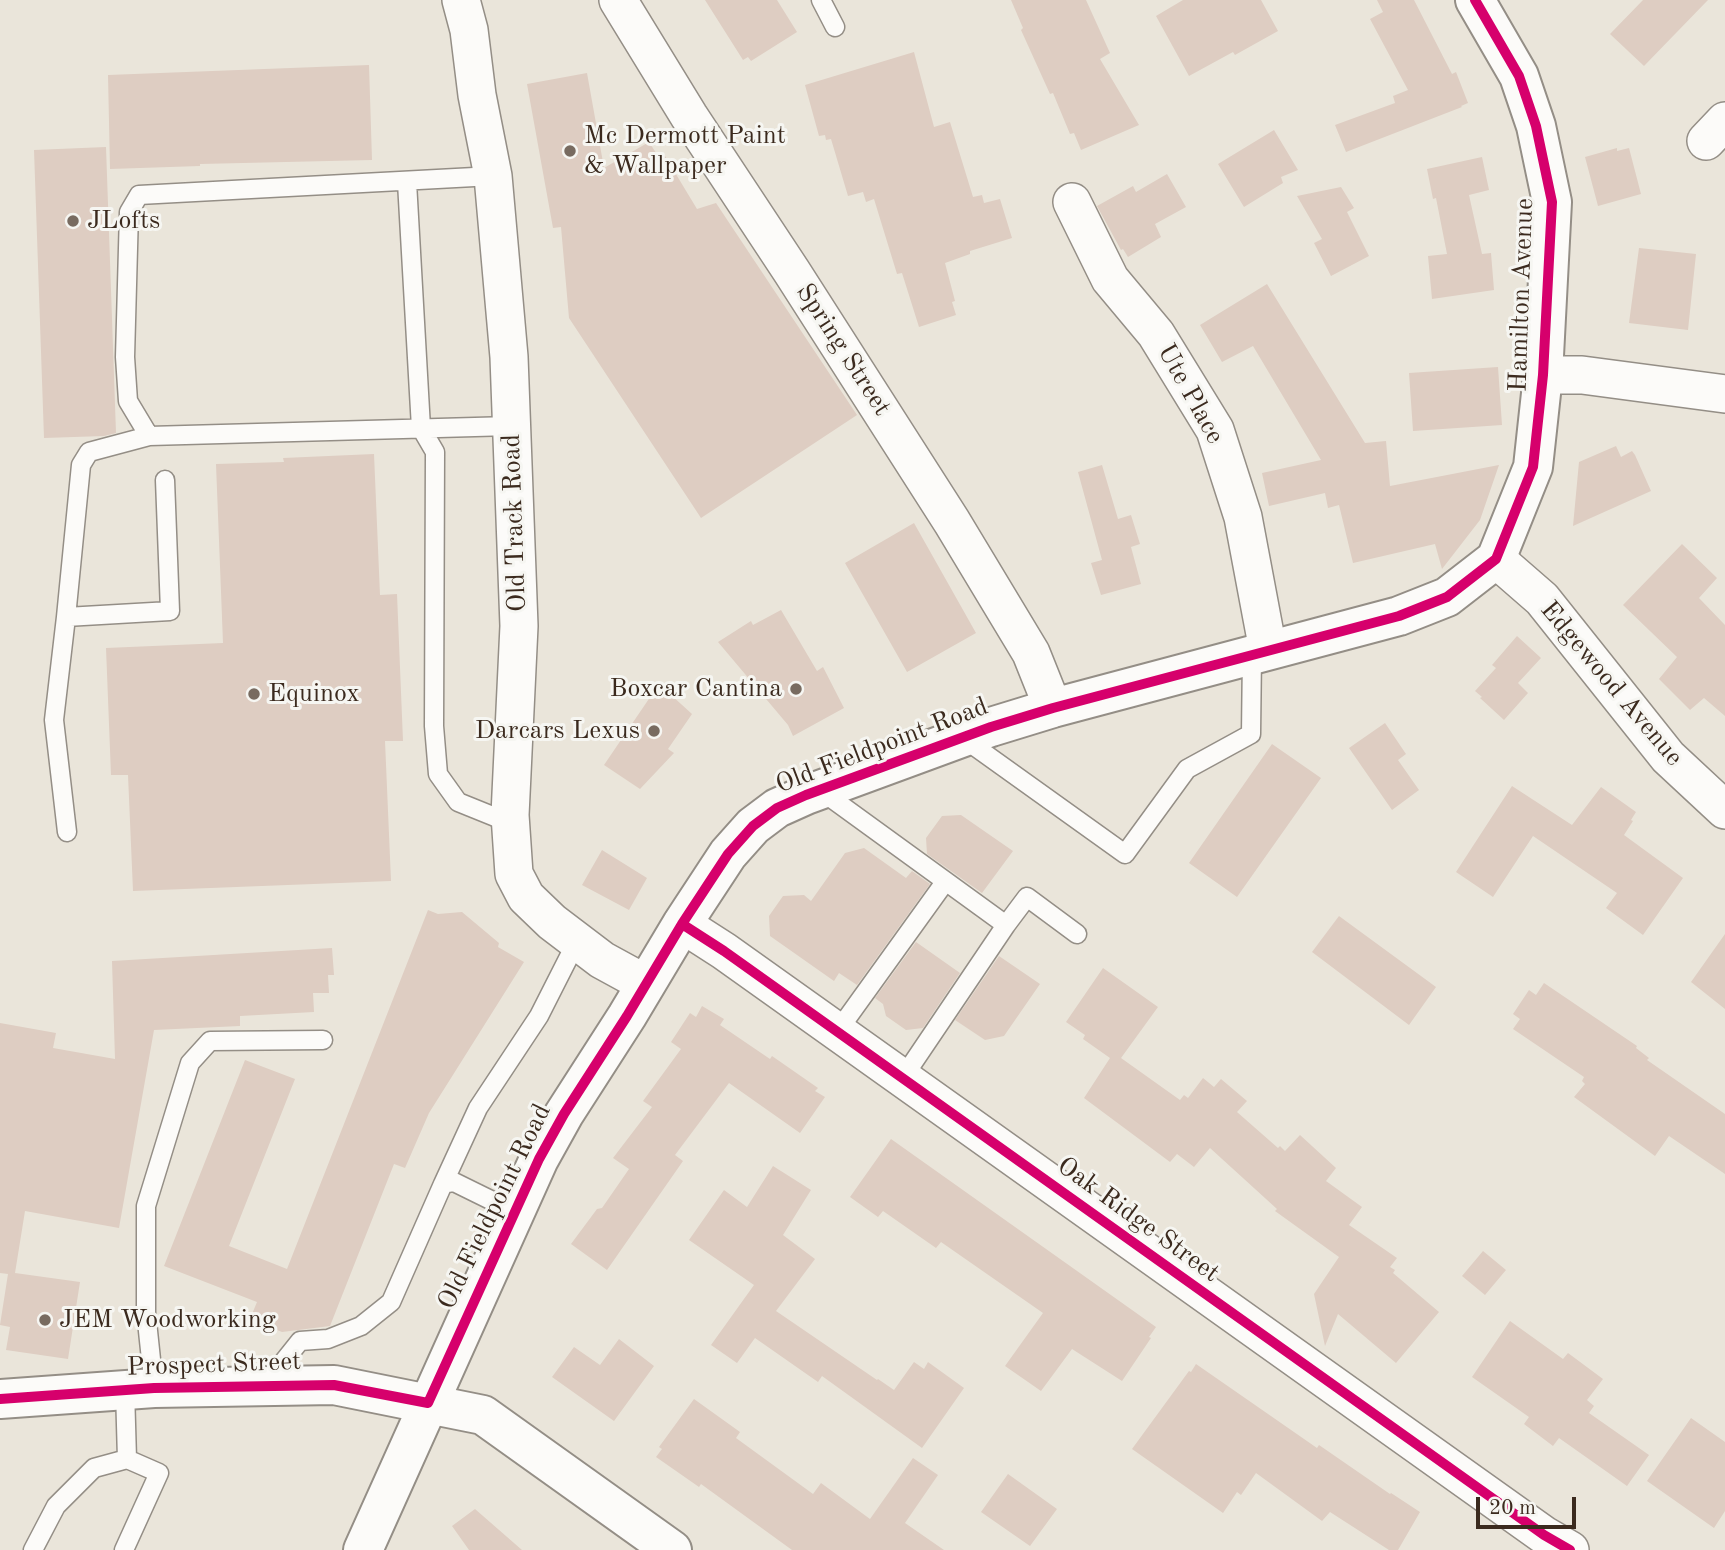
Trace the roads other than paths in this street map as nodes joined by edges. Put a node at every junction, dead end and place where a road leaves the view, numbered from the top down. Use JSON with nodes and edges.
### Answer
{"nodes":[{"id":1,"x":461,"y":0,"type":"edge"},
{"id":2,"x":618,"y":0,"type":"edge"},
{"id":3,"x":821,"y":0,"type":"edge"},
{"id":4,"x":1475,"y":0,"type":"edge"},
{"id":5,"x":835,"y":27,"type":"dead end"},
{"id":6,"x":493,"y":176,"type":"junction"},
{"id":7,"x":407,"y":182,"type":"junction"},
{"id":8,"x":1072,"y":202,"type":"dead end"},
{"id":9,"x":1544,"y":375,"type":"junction"},
{"id":10,"x":1725,"y":394,"type":"edge"},
{"id":11,"x":511,"y":426,"type":"junction"},
{"id":12,"x":421,"y":428,"type":"junction"},
{"id":13,"x":149,"y":436,"type":"junction"},
{"id":14,"x":165,"y":480,"type":"dead end"},
{"id":15,"x":1496,"y":559,"type":"junction"},
{"id":16,"x":66,"y":617,"type":"junction"},
{"id":17,"x":1260,"y":652,"type":"junction"},
{"id":18,"x":1053,"y":708,"type":"junction"},
{"id":19,"x":963,"y":738,"type":"junction"},
{"id":20,"x":820,"y":790,"type":"junction"},
{"id":21,"x":1725,"y":810,"type":"edge"},
{"id":22,"x":510,"y":822,"type":"junction"},
{"id":23,"x":67,"y":832,"type":"dead end"},
{"id":24,"x":945,"y":882,"type":"junction"},
{"id":25,"x":682,"y":924,"type":"junction"},
{"id":26,"x":1006,"y":925,"type":"junction"},
{"id":27,"x":1077,"y":934,"type":"dead end"},
{"id":28,"x":577,"y":941,"type":"junction"},
{"id":29,"x":646,"y":984,"type":"junction"},
{"id":30,"x":837,"y":1032,"type":"junction"},
{"id":31,"x":323,"y":1040,"type":"dead end"},
{"id":32,"x":902,"y":1079,"type":"junction"},
{"id":33,"x":443,"y":1184,"type":"junction"},
{"id":34,"x":515,"y":1212,"type":"junction"},
{"id":35,"x":279,"y":1386,"type":"junction"},
{"id":36,"x":140,"y":1389,"type":"junction"},
{"id":37,"x":0,"y":1399,"type":"edge"},
{"id":38,"x":428,"y":1403,"type":"junction"},
{"id":39,"x":127,"y":1459,"type":"junction"},
{"id":40,"x":33,"y":1550,"type":"edge"},
{"id":41,"x":124,"y":1550,"type":"edge"},
{"id":42,"x":363,"y":1550,"type":"edge"},
{"id":43,"x":672,"y":1550,"type":"edge"},
{"id":44,"x":1570,"y":1550,"type":"edge"}],
"edges":[{"from":1,"to":6,"type":"street","name":"Old Track Road"},
{"from":2,"to":18,"type":"street","name":"Spring Street"},
{"from":3,"to":5,"type":"lane"},
{"from":4,"to":9,"type":"main road","name":"Hamilton Avenue"},
{"from":6,"to":7,"type":"lane"},
{"from":6,"to":11,"type":"street","name":"Old Track Road"},
{"from":7,"to":12,"type":"lane"},
{"from":7,"to":13,"type":"lane"},
{"from":8,"to":17,"type":"street","name":"Ute Place"},
{"from":9,"to":10,"type":"street"},
{"from":9,"to":15,"type":"main road","name":"Hamilton Avenue"},
{"from":11,"to":12,"type":"lane"},
{"from":11,"to":22,"type":"street","name":"Old Track Road"},
{"from":12,"to":13,"type":"lane"},
{"from":12,"to":22,"type":"lane"},
{"from":13,"to":16,"type":"lane"},
{"from":14,"to":16,"type":"lane"},
{"from":15,"to":17,"type":"main road","name":"Old Fieldpoint Road"},
{"from":15,"to":21,"type":"street","name":"Edgewood Avenue"},
{"from":16,"to":23,"type":"lane"},
{"from":17,"to":18,"type":"main road","name":"Old Fieldpoint Road"},
{"from":17,"to":19,"type":"lane"},
{"from":18,"to":19,"type":"main road","name":"Old Fieldpoint Road"},
{"from":19,"to":20,"type":"main road","name":"Old Fieldpoint Road"},
{"from":20,"to":24,"type":"lane"},
{"from":20,"to":25,"type":"main road","name":"Old Fieldpoint Road"},
{"from":22,"to":28,"type":"street","name":"Old Track Road"},
{"from":24,"to":26,"type":"lane"},
{"from":24,"to":30,"type":"lane"},
{"from":25,"to":29,"type":"main road","name":"Old Fieldpoint Road"},
{"from":25,"to":30,"type":"street","name":"Oak Ridge Street"},
{"from":26,"to":27,"type":"lane"},
{"from":26,"to":32,"type":"lane"},
{"from":28,"to":29,"type":"street","name":"Old Track Road"},
{"from":28,"to":33,"type":"lane"},
{"from":29,"to":34,"type":"main road","name":"Old Fieldpoint Road"},
{"from":30,"to":32,"type":"street","name":"Oak Ridge Street"},
{"from":31,"to":36,"type":"lane"},
{"from":32,"to":44,"type":"street","name":"Oak Ridge Street"},
{"from":33,"to":34,"type":"lane"},
{"from":33,"to":35,"type":"lane"},
{"from":34,"to":38,"type":"main road","name":"Old Fieldpoint Road"},
{"from":35,"to":36,"type":"main road","name":"Prospect Street"},
{"from":35,"to":38,"type":"main road","name":"Prospect Street"},
{"from":36,"to":37,"type":"main road","name":"Prospect Street"},
{"from":36,"to":39,"type":"lane"},
{"from":38,"to":42,"type":"main road","name":"Old Fieldpoint Road"},
{"from":38,"to":43,"type":"main road","name":"Prospect Street"},
{"from":39,"to":40,"type":"lane"},
{"from":39,"to":41,"type":"lane"}]}
